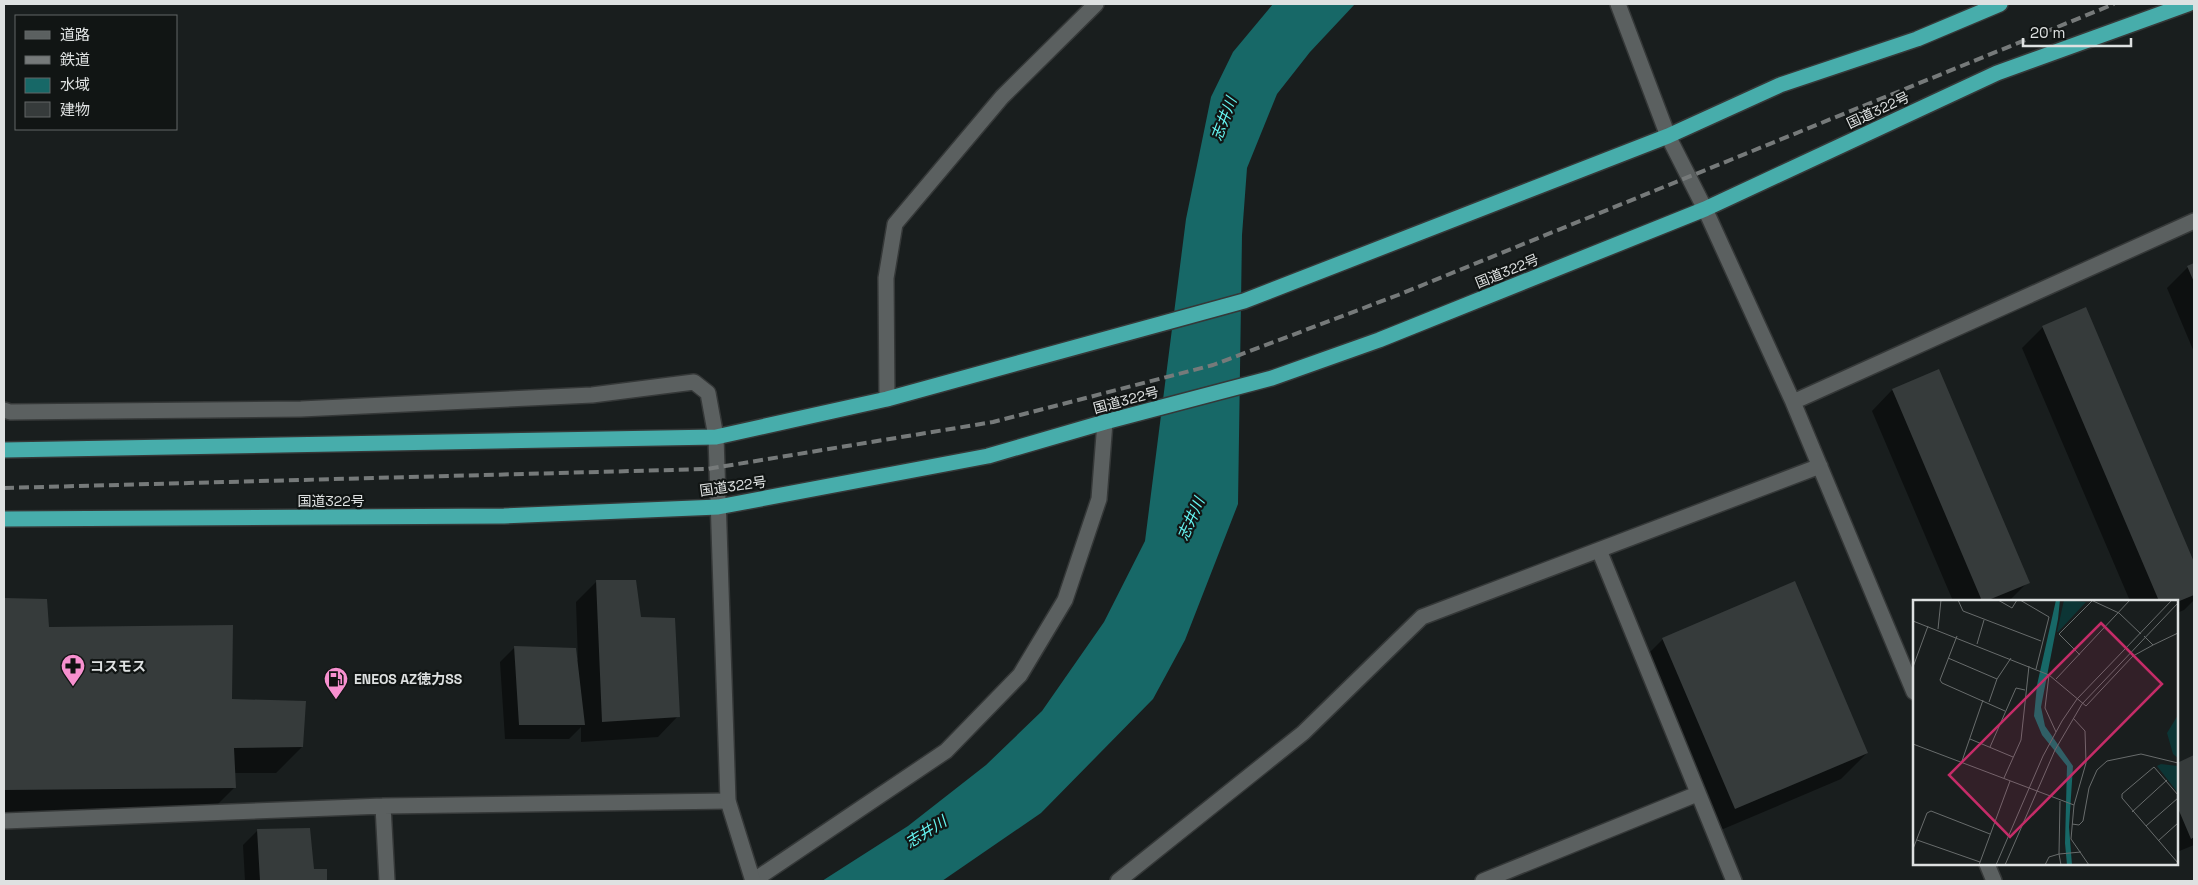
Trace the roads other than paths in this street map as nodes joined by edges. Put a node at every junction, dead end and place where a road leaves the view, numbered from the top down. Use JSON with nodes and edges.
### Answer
{"nodes":[{"id":1,"x":1096,"y":4,"type":"edge"},
{"id":2,"x":1618,"y":4,"type":"edge"},
{"id":3,"x":2000,"y":4,"type":"edge"},
{"id":4,"x":2188,"y":4,"type":"edge"},
{"id":5,"x":1668,"y":136,"type":"junction"},
{"id":6,"x":1705,"y":209,"type":"junction"},
{"id":7,"x":2194,"y":221,"type":"edge"},
{"id":8,"x":887,"y":398,"type":"junction"},
{"id":9,"x":1792,"y":402,"type":"junction"},
{"id":10,"x":4,"y":410,"type":"edge"},
{"id":11,"x":1105,"y":422,"type":"junction"},
{"id":12,"x":716,"y":437,"type":"junction"},
{"id":13,"x":4,"y":450,"type":"edge"},
{"id":14,"x":1820,"y":466,"type":"junction"},
{"id":15,"x":718,"y":507,"type":"junction"},
{"id":16,"x":4,"y":519,"type":"edge"},
{"id":17,"x":1599,"y":550,"type":"junction"},
{"id":18,"x":1913,"y":690,"type":"edge"},
{"id":19,"x":1698,"y":794,"type":"junction"},
{"id":20,"x":728,"y":801,"type":"junction"},
{"id":21,"x":383,"y":806,"type":"junction"},
{"id":22,"x":4,"y":821,"type":"edge"},
{"id":23,"x":1986,"y":865,"type":"edge"},
{"id":24,"x":387,"y":881,"type":"edge"},
{"id":25,"x":753,"y":881,"type":"edge"},
{"id":26,"x":1118,"y":881,"type":"edge"},
{"id":27,"x":1483,"y":881,"type":"edge"},
{"id":28,"x":1734,"y":881,"type":"edge"},
{"id":29,"x":1994,"y":881,"type":"edge"}],
"edges":[{"from":1,"to":8,"type":"street"},
{"from":2,"to":5,"type":"street"},
{"from":3,"to":5,"type":"highway"},
{"from":4,"to":6,"type":"highway","name":"国道322号"},
{"from":5,"to":6,"type":"street"},
{"from":5,"to":8,"type":"highway"},
{"from":6,"to":9,"type":"street"},
{"from":6,"to":11,"type":"highway","name":"国道322号"},
{"from":7,"to":9,"type":"street"},
{"from":8,"to":12,"type":"highway"},
{"from":9,"to":14,"type":"street"},
{"from":10,"to":12,"type":"street"},
{"from":11,"to":15,"type":"highway","name":"国道322号"},
{"from":11,"to":25,"type":"street"},
{"from":12,"to":13,"type":"highway"},
{"from":12,"to":15,"type":"street"},
{"from":14,"to":17,"type":"street"},
{"from":14,"to":18,"type":"street"},
{"from":15,"to":16,"type":"highway","name":"国道322号"},
{"from":15,"to":20,"type":"street"},
{"from":17,"to":19,"type":"street"},
{"from":17,"to":26,"type":"street"},
{"from":19,"to":27,"type":"street"},
{"from":19,"to":28,"type":"street"},
{"from":20,"to":21,"type":"street"},
{"from":20,"to":25,"type":"street"},
{"from":21,"to":22,"type":"street"},
{"from":21,"to":24,"type":"street"},
{"from":23,"to":29,"type":"street"}]}
